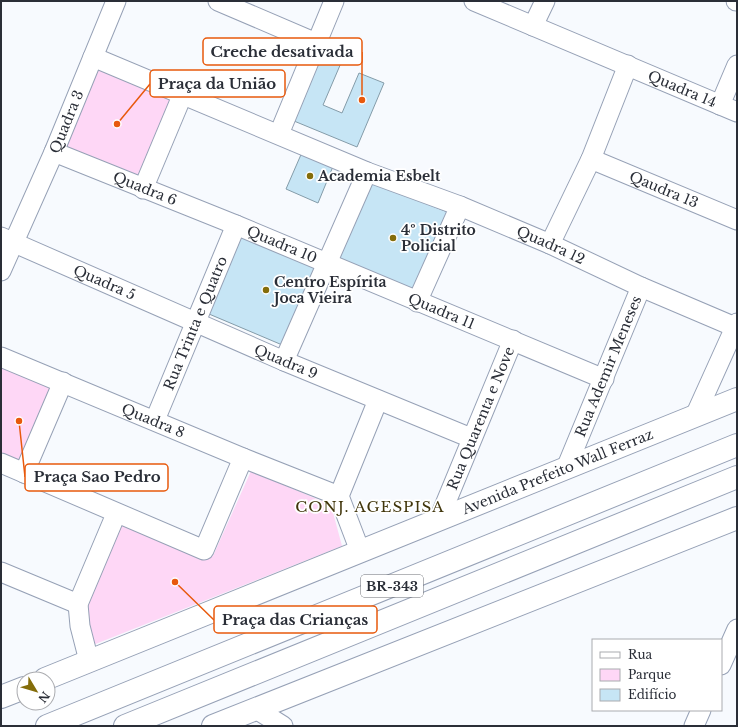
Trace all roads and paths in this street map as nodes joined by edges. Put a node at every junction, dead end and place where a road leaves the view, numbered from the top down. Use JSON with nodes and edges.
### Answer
{"nodes":[{"id":1,"x":116,"y":1,"type":"edge"},
{"id":2,"x":218,"y":1,"type":"edge"},
{"id":3,"x":334,"y":1,"type":"edge"},
{"id":4,"x":474,"y":1,"type":"edge"},
{"id":5,"x":545,"y":1,"type":"edge"},
{"id":6,"x":533,"y":26,"type":"junction"},
{"id":7,"x":316,"y":43,"type":"junction"},
{"id":8,"x":93,"y":57,"type":"junction"},
{"id":9,"x":737,"y":64,"type":"edge"},
{"id":10,"x":628,"y":65,"type":"junction"},
{"id":11,"x":182,"y":96,"type":"junction"},
{"id":12,"x":729,"y":108,"type":"edge"},
{"id":13,"x":279,"y":134,"type":"junction"},
{"id":14,"x":54,"y":152,"type":"junction"},
{"id":15,"x":591,"y":158,"type":"junction"},
{"id":16,"x":367,"y":172,"type":"junction"},
{"id":17,"x":143,"y":189,"type":"junction"},
{"id":18,"x":460,"y":206,"type":"junction"},
{"id":19,"x":737,"y":220,"type":"edge"},
{"id":20,"x":236,"y":225,"type":"junction"},
{"id":21,"x":7,"y":240,"type":"edge"},
{"id":22,"x":550,"y":244,"type":"junction"},
{"id":23,"x":327,"y":264,"type":"junction"},
{"id":24,"x":1,"y":271,"type":"edge"},
{"id":25,"x":640,"y":287,"type":"junction"},
{"id":26,"x":417,"y":302,"type":"junction"},
{"id":27,"x":196,"y":321,"type":"junction"},
{"id":28,"x":736,"y":325,"type":"edge"},
{"id":29,"x":513,"y":340,"type":"junction"},
{"id":30,"x":1,"y":357,"type":"edge"},
{"id":31,"x":284,"y":361,"type":"junction"},
{"id":32,"x":604,"y":379,"type":"junction"},
{"id":33,"x":63,"y":382,"type":"junction"},
{"id":34,"x":737,"y":399,"type":"edge"},
{"id":35,"x":378,"y":400,"type":"junction"},
{"id":36,"x":695,"y":416,"type":"junction"},
{"id":37,"x":155,"y":420,"type":"junction"},
{"id":38,"x":471,"y":438,"type":"junction"},
{"id":39,"x":737,"y":445,"type":"edge"},
{"id":40,"x":243,"y":458,"type":"junction"},
{"id":41,"x":1,"y":463,"type":"edge"},
{"id":42,"x":567,"y":466,"type":"junction"},
{"id":43,"x":24,"y":473,"type":"junction"},
{"id":44,"x":737,"y":477,"type":"edge"},
{"id":45,"x":339,"y":496,"type":"junction"},
{"id":46,"x":116,"y":514,"type":"junction"},
{"id":47,"x":737,"y":518,"type":"edge"},
{"id":48,"x":439,"y":519,"type":"junction"},
{"id":49,"x":360,"y":551,"type":"junction"},
{"id":50,"x":1,"y":572,"type":"edge"},
{"id":51,"x":78,"y":604,"type":"junction"},
{"id":52,"x":737,"y":629,"type":"edge"},
{"id":53,"x":89,"y":661,"type":"junction"},
{"id":54,"x":722,"y":663,"type":"edge"},
{"id":55,"x":56,"y":674,"type":"edge"},
{"id":56,"x":16,"y":691,"type":"edge"},
{"id":57,"x":1,"y":697,"type":"edge"},
{"id":58,"x":256,"y":709,"type":"junction"},
{"id":59,"x":47,"y":726,"type":"edge"},
{"id":60,"x":125,"y":726,"type":"edge"},
{"id":61,"x":213,"y":726,"type":"edge"},
{"id":62,"x":283,"y":726,"type":"edge"}],
"edges":[{"from":1,"to":8,"type":"street","name":"Quadra 3"},
{"from":2,"to":7,"type":"street"},
{"from":3,"to":7,"type":"street"},
{"from":4,"to":6,"type":"street","name":"Quadra 14"},
{"from":5,"to":6,"type":"street"},
{"from":6,"to":10,"type":"street","name":"Quadra 14"},
{"from":7,"to":13,"type":"street"},
{"from":8,"to":11,"type":"street"},
{"from":8,"to":14,"type":"street","name":"Quadra 3"},
{"from":9,"to":12,"type":"street"},
{"from":10,"to":12,"type":"street","name":"Quadra 14"},
{"from":10,"to":15,"type":"street"},
{"from":11,"to":13,"type":"street"},
{"from":11,"to":17,"type":"street"},
{"from":13,"to":16,"type":"street"},
{"from":14,"to":17,"type":"street","name":"Quadra 6"},
{"from":14,"to":21,"type":"street","name":"Quadra 3"},
{"from":15,"to":19,"type":"street","name":"Qaudra 13"},
{"from":15,"to":22,"type":"street"},
{"from":16,"to":18,"type":"street","name":"Quadra 12"},
{"from":16,"to":23,"type":"street"},
{"from":17,"to":20,"type":"street","name":"Quadra 6"},
{"from":18,"to":22,"type":"street","name":"Quadra 12"},
{"from":18,"to":26,"type":"street"},
{"from":20,"to":23,"type":"street","name":"Quadra 10"},
{"from":20,"to":27,"type":"street","name":"Rua Trinta e Quatro"},
{"from":21,"to":24,"type":"street","name":"Quadra 3"},
{"from":21,"to":27,"type":"street","name":"Quadra 5"},
{"from":22,"to":25,"type":"street","name":"Quadra 12"},
{"from":23,"to":26,"type":"street","name":"Quadra 11"},
{"from":23,"to":31,"type":"street"},
{"from":25,"to":28,"type":"street","name":"Quadra 12"},
{"from":25,"to":32,"type":"street","name":"Rua Ademir Meneses"},
{"from":26,"to":29,"type":"street","name":"Quadra 11"},
{"from":27,"to":31,"type":"street","name":"Quadra 9"},
{"from":27,"to":37,"type":"street","name":"Rua Trinta e Quatro"},
{"from":28,"to":36,"type":"street"},
{"from":29,"to":32,"type":"street","name":"Quadra 11"},
{"from":29,"to":38,"type":"street","name":"Rua Quarenta e Nove"},
{"from":30,"to":33,"type":"street","name":"Quadra 8"},
{"from":31,"to":35,"type":"street","name":"Quadra 9"},
{"from":32,"to":42,"type":"street","name":"Rua Ademir Meneses"},
{"from":33,"to":37,"type":"street","name":"Quadra 8"},
{"from":33,"to":43,"type":"street"},
{"from":34,"to":36,"type":"main road","name":"Avenida Prefeito Wall Ferraz"},
{"from":35,"to":38,"type":"street","name":"Quadra 9"},
{"from":35,"to":45,"type":"street"},
{"from":36,"to":42,"type":"main road","name":"Avenida Prefeito Wall Ferraz"},
{"from":37,"to":40,"type":"street","name":"Quadra 8"},
{"from":38,"to":48,"type":"street","name":"Rua Quarenta e Nove"},
{"from":39,"to":59,"type":"main road","number":"BR-343"},
{"from":40,"to":45,"type":"street","name":"Quadra 8"},
{"from":40,"to":46,"type":"street"},
{"from":41,"to":43,"type":"street"},
{"from":42,"to":48,"type":"main road","name":"Avenida Prefeito Wall Ferraz"},
{"from":43,"to":46,"type":"street"},
{"from":44,"to":60,"type":"main road","number":"BR-343"},
{"from":45,"to":49,"type":"street"},
{"from":46,"to":51,"type":"street"},
{"from":47,"to":58,"type":"main road"},
{"from":48,"to":49,"type":"main road","name":"Avenida Prefeito Wall Ferraz"},
{"from":49,"to":53,"type":"main road","name":"Avenida Prefeito Wall Ferraz"},
{"from":50,"to":51,"type":"street"},
{"from":51,"to":53,"type":"street"},
{"from":52,"to":54,"type":"street"},
{"from":53,"to":55,"type":"main road","name":"Avenida Prefeito Wall Ferraz"},
{"from":56,"to":57,"type":"main road"},
{"from":58,"to":61,"type":"main road"},
{"from":58,"to":62,"type":"street"}]}
